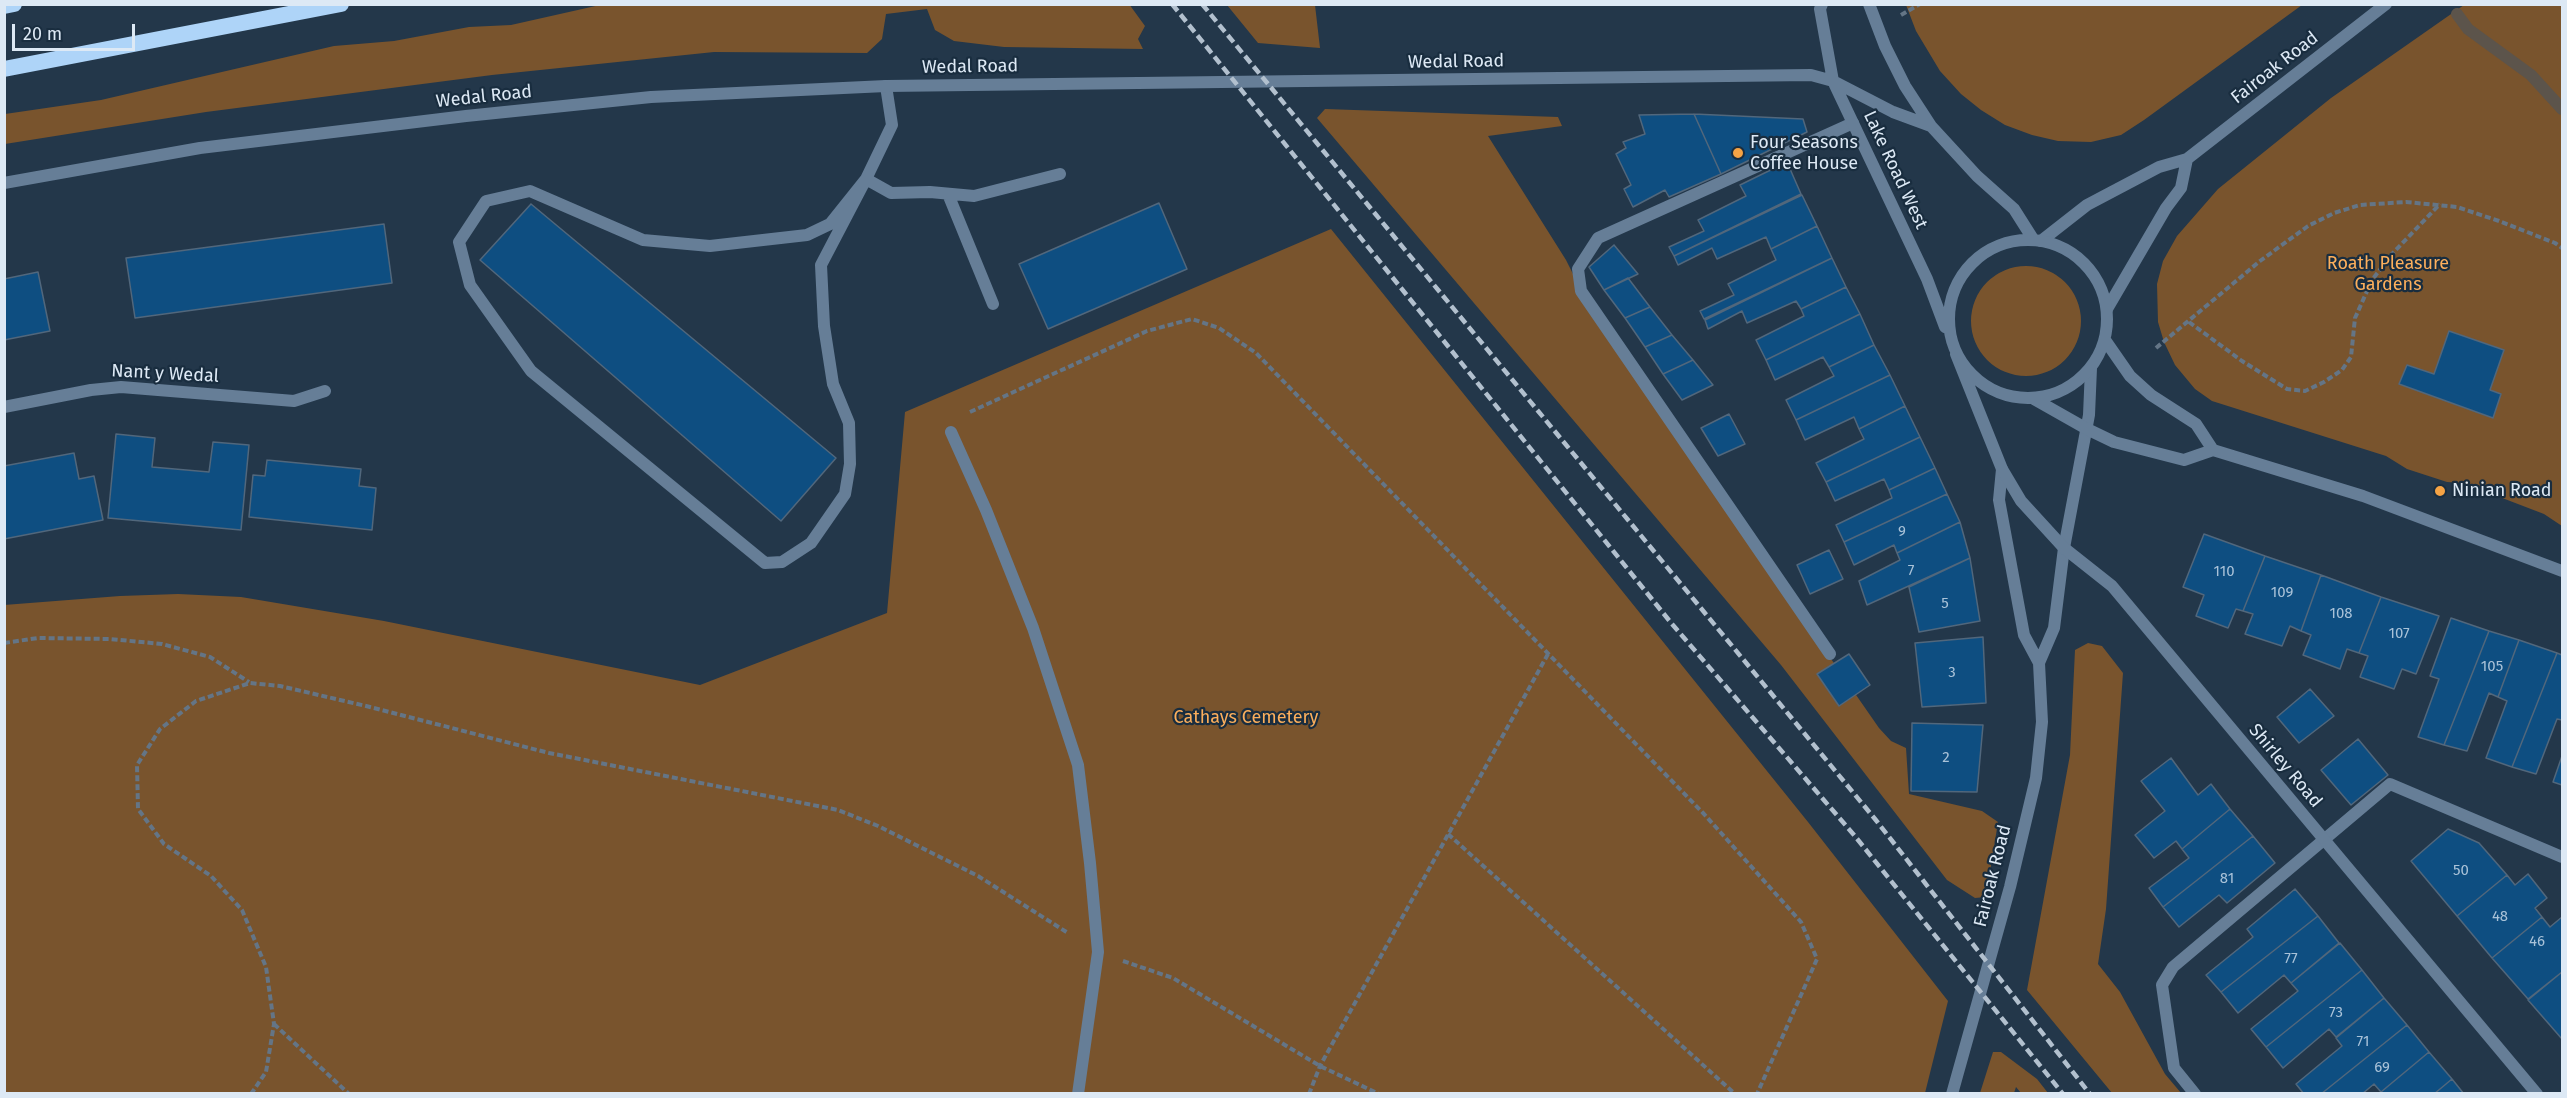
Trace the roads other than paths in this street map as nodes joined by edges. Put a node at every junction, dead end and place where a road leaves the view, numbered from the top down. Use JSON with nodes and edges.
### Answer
{"nodes":[{"id":1,"x":14,"y":4,"type":"edge"},
{"id":2,"x":341,"y":4,"type":"edge"},
{"id":3,"x":1822,"y":4,"type":"edge"},
{"id":4,"x":1869,"y":4,"type":"edge"},
{"id":5,"x":2386,"y":4,"type":"edge"},
{"id":6,"x":4,"y":6,"type":"edge"},
{"id":7,"x":4,"y":69,"type":"edge"},
{"id":8,"x":1833,"y":81,"type":"junction"},
{"id":9,"x":886,"y":86,"type":"junction"},
{"id":10,"x":1853,"y":123,"type":"junction"},
{"id":11,"x":1931,"y":126,"type":"junction"},
{"id":12,"x":2187,"y":159,"type":"junction"},
{"id":13,"x":1060,"y":174,"type":"dead end"},
{"id":14,"x":866,"y":179,"type":"junction"},
{"id":15,"x":4,"y":183,"type":"edge"},
{"id":16,"x":948,"y":194,"type":"junction"},
{"id":17,"x":2037,"y":240,"type":"junction"},
{"id":18,"x":993,"y":304,"type":"dead end"},
{"id":19,"x":2107,"y":309,"type":"junction"},
{"id":20,"x":2105,"y":340,"type":"junction"},
{"id":21,"x":1954,"y":351,"type":"junction"},
{"id":22,"x":2091,"y":368,"type":"junction"},
{"id":23,"x":324,"y":391,"type":"dead end"},
{"id":24,"x":2034,"y":399,"type":"junction"},
{"id":25,"x":4,"y":407,"type":"edge"},
{"id":26,"x":2087,"y":429,"type":"junction"},
{"id":27,"x":951,"y":432,"type":"road end"},
{"id":28,"x":2213,"y":450,"type":"junction"},
{"id":29,"x":2002,"y":469,"type":"junction"},
{"id":30,"x":2064,"y":548,"type":"junction"},
{"id":31,"x":2562,"y":571,"type":"edge"},
{"id":32,"x":1830,"y":654,"type":"dead end"},
{"id":33,"x":2039,"y":663,"type":"junction"},
{"id":34,"x":2324,"y":840,"type":"junction"},
{"id":35,"x":2562,"y":857,"type":"edge"},
{"id":36,"x":1078,"y":1094,"type":"edge"},
{"id":37,"x":1952,"y":1094,"type":"edge"},
{"id":38,"x":2195,"y":1094,"type":"edge"},
{"id":39,"x":2537,"y":1094,"type":"edge"}],
"edges":[{"from":1,"to":6,"type":"highway"},
{"from":2,"to":7,"type":"highway"},
{"from":3,"to":8,"type":"street","name":"Lake Road West"},
{"from":4,"to":11,"type":"street"},
{"from":5,"to":12,"type":"street","name":"Fairoak Road"},
{"from":8,"to":9,"type":"street","name":"Wedal Road"},
{"from":8,"to":10,"type":"street","name":"Lake Road West"},
{"from":8,"to":11,"type":"street","name":"Wedal Road"},
{"from":9,"to":14,"type":"street"},
{"from":9,"to":15,"type":"street","name":"Wedal Road"},
{"from":10,"to":21,"type":"street","name":"Lake Road West"},
{"from":10,"to":32,"type":"street"},
{"from":11,"to":17,"type":"street"},
{"from":12,"to":17,"type":"street","name":"Fairoak Road"},
{"from":12,"to":19,"type":"street"},
{"from":13,"to":16,"type":"street"},
{"from":14,"to":14,"type":"street"},
{"from":14,"to":16,"type":"street"},
{"from":16,"to":18,"type":"street"},
{"from":17,"to":19,"type":"street"},
{"from":17,"to":21,"type":"street"},
{"from":19,"to":20,"type":"street"},
{"from":20,"to":22,"type":"street"},
{"from":20,"to":28,"type":"street"},
{"from":21,"to":24,"type":"street"},
{"from":21,"to":29,"type":"street","name":"Fairoak Road"},
{"from":22,"to":24,"type":"street"},
{"from":22,"to":26,"type":"street","name":"Fairoak Road"},
{"from":23,"to":25,"type":"street","name":"Nant y Wedal"},
{"from":24,"to":26,"type":"street"},
{"from":26,"to":28,"type":"street"},
{"from":26,"to":30,"type":"street","name":"Fairoak Road"},
{"from":27,"to":36,"type":"street"},
{"from":28,"to":31,"type":"street"},
{"from":29,"to":30,"type":"street","name":"Shirley Road"},
{"from":29,"to":33,"type":"street","name":"Fairoak Road"},
{"from":30,"to":33,"type":"street","name":"Fairoak Road"},
{"from":30,"to":34,"type":"street","name":"Shirley Road"},
{"from":33,"to":37,"type":"street","name":"Fairoak Road"},
{"from":34,"to":35,"type":"street"},
{"from":34,"to":38,"type":"street"},
{"from":34,"to":39,"type":"street","name":"Shirley Road"}]}
